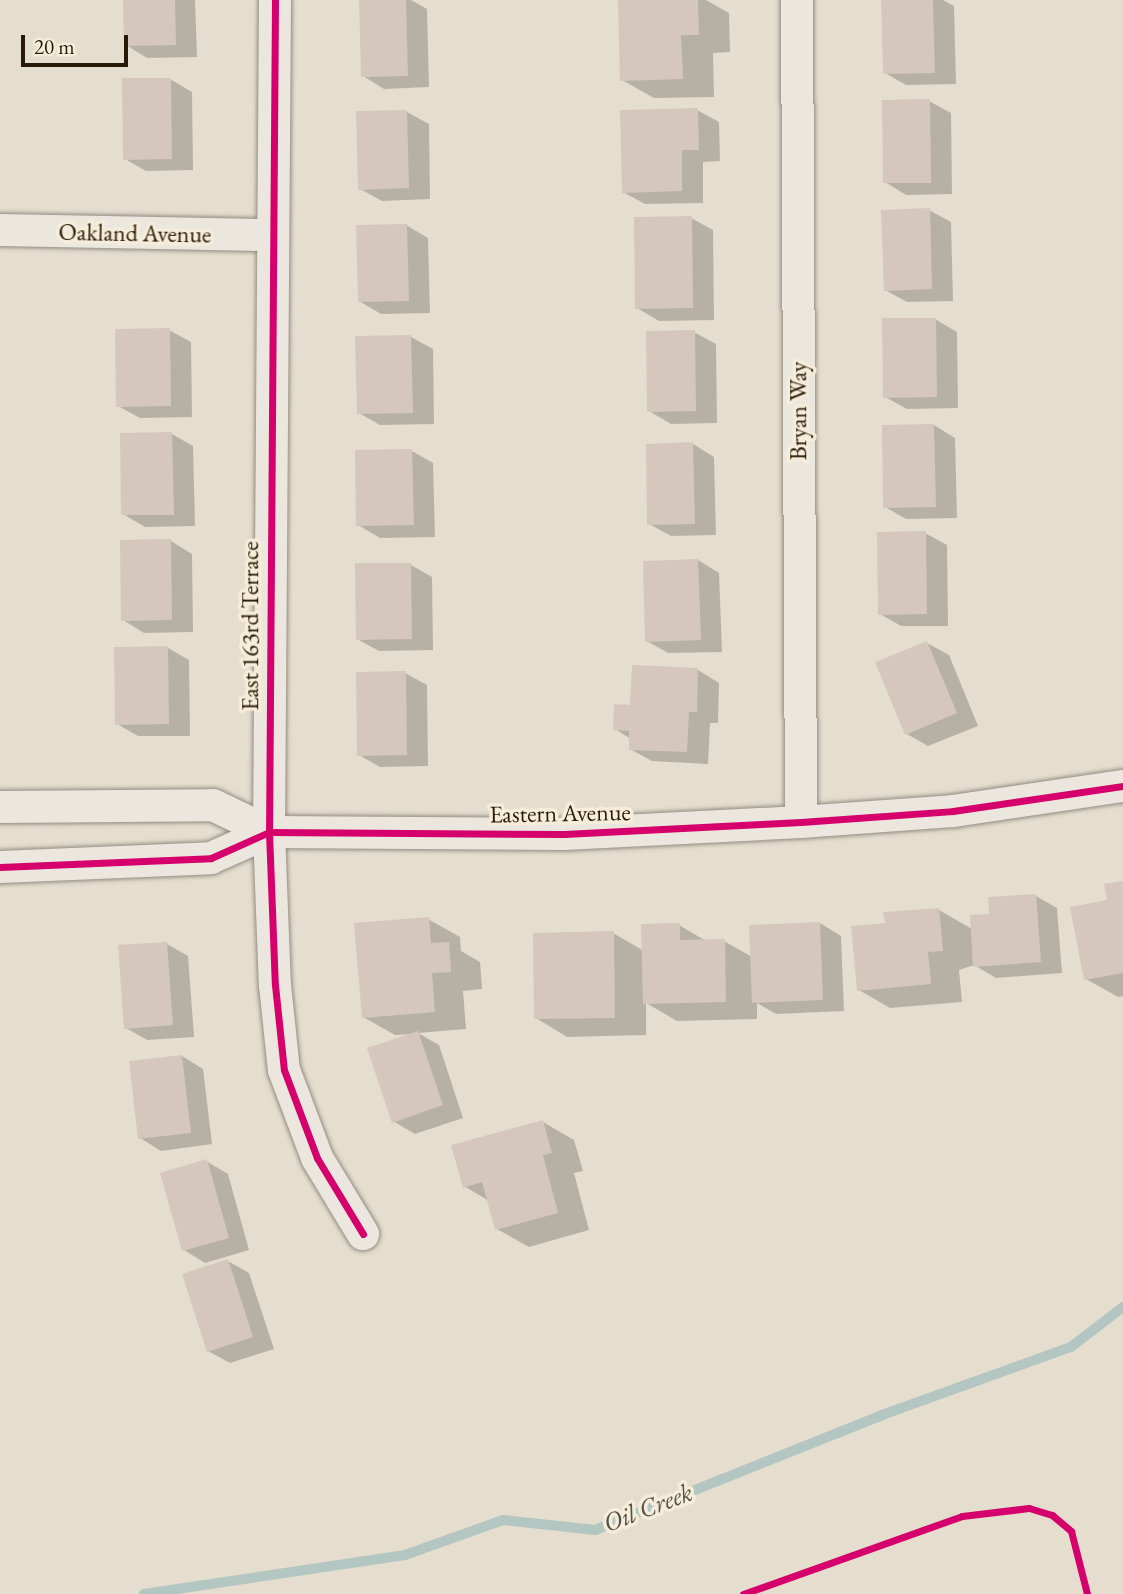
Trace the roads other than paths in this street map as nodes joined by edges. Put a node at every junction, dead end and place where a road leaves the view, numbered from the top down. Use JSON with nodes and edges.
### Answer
{"nodes":[{"id":1,"x":275,"y":0,"type":"edge"},
{"id":2,"x":797,"y":0,"type":"edge"},
{"id":3,"x":0,"y":230,"type":"edge"},
{"id":4,"x":271,"y":235,"type":"junction"},
{"id":5,"x":1123,"y":786,"type":"edge"},
{"id":6,"x":0,"y":807,"type":"edge"},
{"id":7,"x":801,"y":822,"type":"junction"},
{"id":8,"x":269,"y":832,"type":"junction"},
{"id":9,"x":0,"y":867,"type":"edge"},
{"id":10,"x":363,"y":1234,"type":"dead end"}],
"edges":[{"from":1,"to":4,"type":"street","name":"East 163rd Terrace"},
{"from":2,"to":7,"type":"street","name":"Bryan Way"},
{"from":3,"to":4,"type":"street","name":"Oakland Avenue"},
{"from":4,"to":8,"type":"street","name":"East 163rd Terrace"},
{"from":5,"to":7,"type":"street","name":"Eastern Avenue"},
{"from":6,"to":8,"type":"street","name":"Eastern Avenue"},
{"from":7,"to":8,"type":"street","name":"Eastern Avenue"},
{"from":8,"to":9,"type":"street","name":"Eastern Avenue"},
{"from":8,"to":10,"type":"street","name":"East 163rd Terrace"}]}
